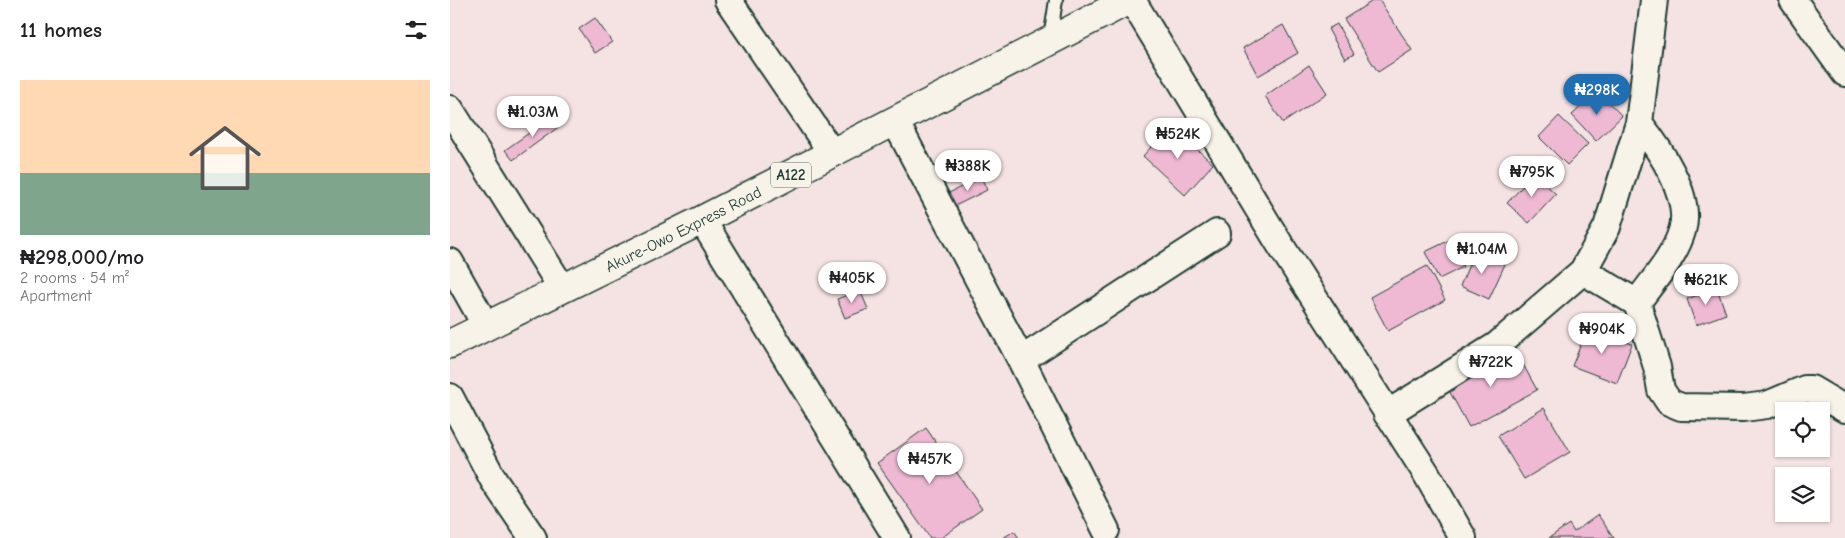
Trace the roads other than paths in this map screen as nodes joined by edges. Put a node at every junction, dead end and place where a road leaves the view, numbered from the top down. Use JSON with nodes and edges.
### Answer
{"nodes":[{"id":1,"x":728,"y":0,"type":"edge"},
{"id":2,"x":1056,"y":0,"type":"edge"},
{"id":3,"x":1130,"y":0,"type":"edge"},
{"id":4,"x":1654,"y":0,"type":"edge"},
{"id":5,"x":1793,"y":0,"type":"edge"},
{"id":6,"x":1049,"y":41,"type":"junction"},
{"id":7,"x":1845,"y":72,"type":"edge"},
{"id":8,"x":450,"y":110,"type":"edge"},
{"id":9,"x":895,"y":121,"type":"junction"},
{"id":10,"x":1640,"y":123,"type":"junction"},
{"id":11,"x":832,"y":153,"type":"junction"},
{"id":12,"x":702,"y":220,"type":"junction"},
{"id":13,"x":1217,"y":233,"type":"dead end"},
{"id":14,"x":450,"y":262,"type":"edge"},
{"id":15,"x":1583,"y":270,"type":"junction"},
{"id":16,"x":562,"y":288,"type":"junction"},
{"id":17,"x":1637,"y":303,"type":"junction"},
{"id":18,"x":486,"y":326,"type":"junction"},
{"id":19,"x":450,"y":344,"type":"edge"},
{"id":20,"x":1021,"y":360,"type":"junction"},
{"id":21,"x":450,"y":398,"type":"edge"},
{"id":22,"x":1845,"y":409,"type":"edge"},
{"id":23,"x":1387,"y":414,"type":"junction"},
{"id":24,"x":1106,"y":530,"type":"dead end"},
{"id":25,"x":533,"y":538,"type":"edge"},
{"id":26,"x":897,"y":538,"type":"edge"},
{"id":27,"x":1463,"y":538,"type":"edge"}],
"edges":[{"from":1,"to":11,"type":"street"},
{"from":2,"to":6,"type":"lane"},
{"from":3,"to":6,"type":"highway","name":"Akure-Owo Express Road","number":"A122"},
{"from":3,"to":23,"type":"street"},
{"from":4,"to":10,"type":"street"},
{"from":5,"to":7,"type":"street"},
{"from":6,"to":9,"type":"highway","name":"Akure-Owo Express Road","number":"A122"},
{"from":8,"to":16,"type":"street"},
{"from":9,"to":11,"type":"highway","name":"Akure-Owo Express Road","number":"A122"},
{"from":9,"to":20,"type":"street"},
{"from":10,"to":15,"type":"street"},
{"from":10,"to":17,"type":"street"},
{"from":11,"to":12,"type":"highway","name":"Akure-Owo Express Road","number":"A122"},
{"from":12,"to":16,"type":"highway","name":"Akure-Owo Express Road","number":"A122"},
{"from":12,"to":26,"type":"street"},
{"from":13,"to":20,"type":"street"},
{"from":14,"to":18,"type":"street"},
{"from":15,"to":17,"type":"street"},
{"from":15,"to":23,"type":"street"},
{"from":16,"to":18,"type":"highway","name":"Akure-Owo Express Road","number":"A122"},
{"from":17,"to":22,"type":"street"},
{"from":18,"to":19,"type":"highway","name":"Akure-Owo Express Road","number":"A122"},
{"from":20,"to":24,"type":"street"},
{"from":21,"to":25,"type":"street"},
{"from":23,"to":27,"type":"street"}]}
